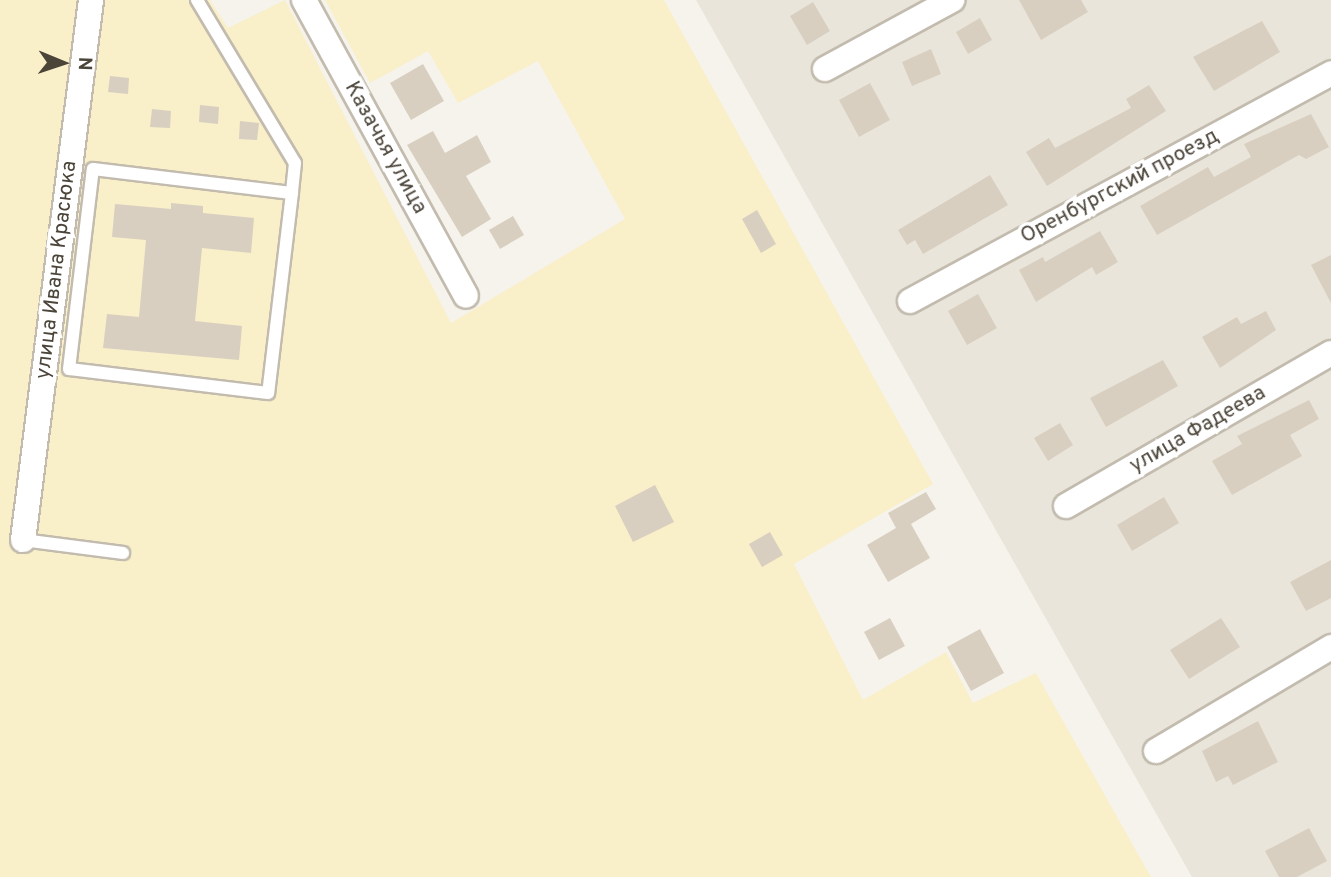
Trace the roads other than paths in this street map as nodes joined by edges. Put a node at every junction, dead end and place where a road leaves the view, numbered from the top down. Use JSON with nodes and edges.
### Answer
{"nodes":[{"id":1,"x":91,"y":0,"type":"edge"},
{"id":2,"x":197,"y":0,"type":"edge"},
{"id":3,"x":304,"y":0,"type":"edge"},
{"id":4,"x":952,"y":0,"type":"edge"},
{"id":5,"x":825,"y":69,"type":"dead end"},
{"id":6,"x":1331,"y":73,"type":"edge"},
{"id":7,"x":292,"y":193,"type":"junction"},
{"id":8,"x":466,"y":296,"type":"dead end"},
{"id":9,"x":910,"y":301,"type":"dead end"},
{"id":10,"x":1331,"y":353,"type":"edge"},
{"id":11,"x":1066,"y":506,"type":"dead end"},
{"id":12,"x":23,"y":540,"type":"joint"},
{"id":13,"x":123,"y":553,"type":"dead end"},
{"id":14,"x":1331,"y":647,"type":"edge"},
{"id":15,"x":1156,"y":751,"type":"dead end"}],
"edges":[{"from":1,"to":12,"type":"street","name":"улица Ивана Красюка"},
{"from":2,"to":7,"type":"lane"},
{"from":3,"to":8,"type":"street","name":"Казачья улица"},
{"from":4,"to":5,"type":"street"},
{"from":6,"to":9,"type":"street","name":"Оренбургский проезд"},
{"from":7,"to":7,"type":"lane"},
{"from":10,"to":11,"type":"street","name":"улица Фадеева"},
{"from":12,"to":13,"type":"lane"},
{"from":14,"to":15,"type":"street"}]}
